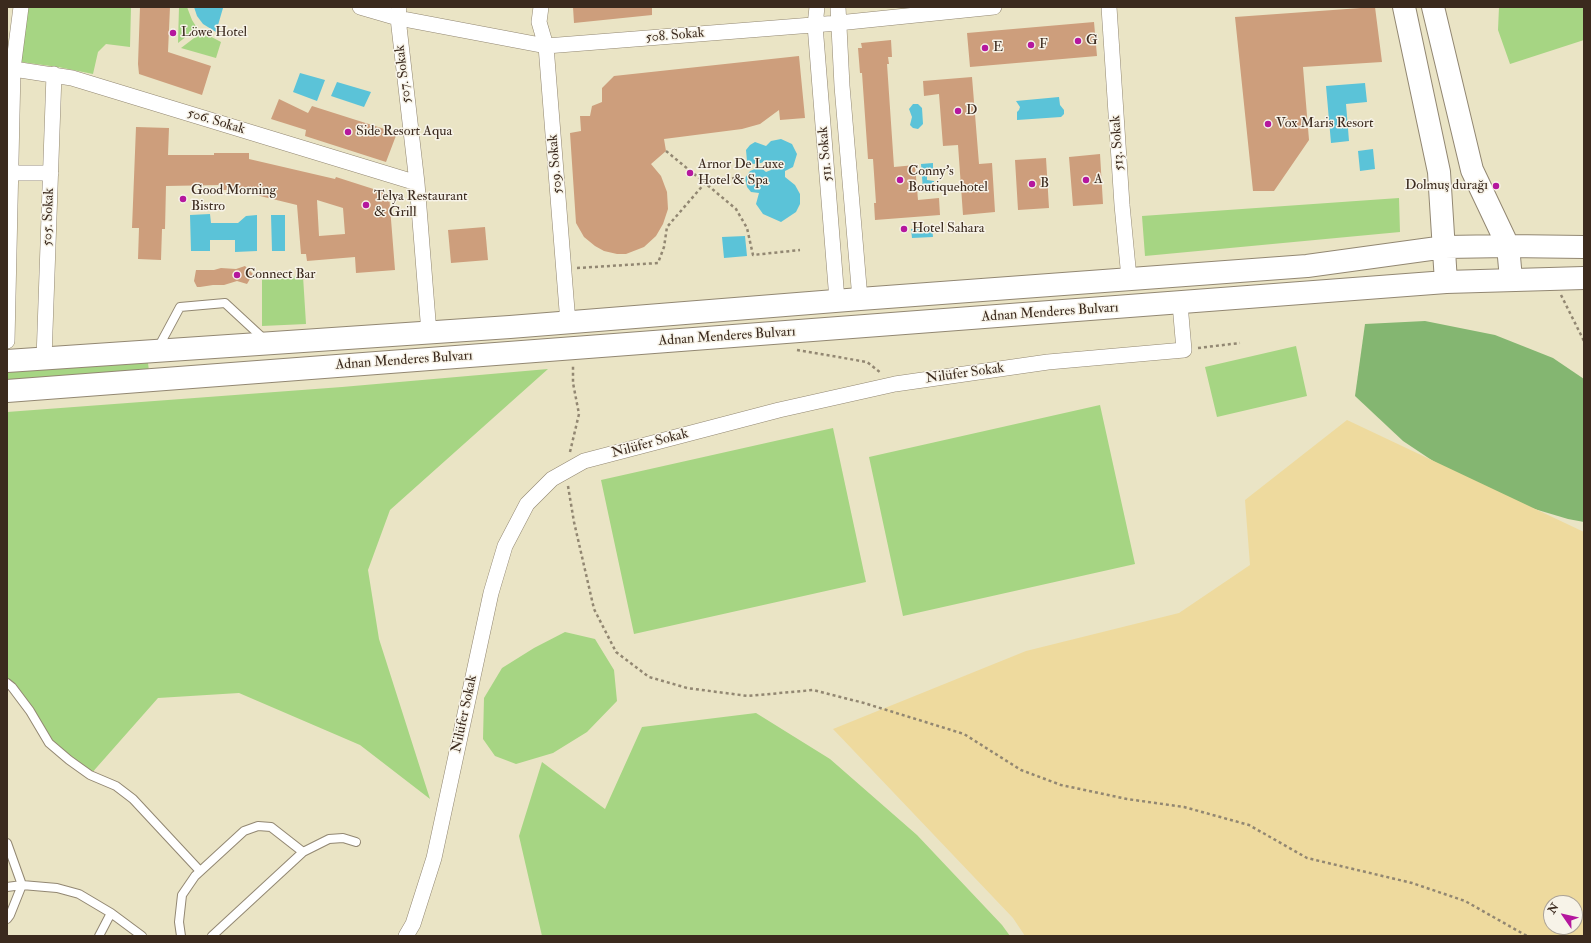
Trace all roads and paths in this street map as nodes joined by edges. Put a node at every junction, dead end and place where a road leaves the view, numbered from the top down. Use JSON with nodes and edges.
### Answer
{"nodes":[{"id":1,"x":21,"y":7,"type":"edge"},
{"id":2,"x":360,"y":7,"type":"edge"},
{"id":3,"x":541,"y":7,"type":"edge"},
{"id":4,"x":817,"y":7,"type":"edge"},
{"id":5,"x":838,"y":7,"type":"edge"},
{"id":6,"x":994,"y":7,"type":"edge"},
{"id":7,"x":1109,"y":7,"type":"edge"},
{"id":8,"x":1404,"y":7,"type":"edge"},
{"id":9,"x":1433,"y":7,"type":"edge"},
{"id":10,"x":398,"y":12,"type":"edge"},
{"id":11,"x":838,"y":23,"type":"junction"},
{"id":12,"x":815,"y":25,"type":"junction"},
{"id":13,"x":546,"y":46,"type":"junction"},
{"id":14,"x":10,"y":68,"type":"edge"},
{"id":15,"x":54,"y":74,"type":"junction"},
{"id":16,"x":666,"y":151,"type":"dead end"},
{"id":17,"x":11,"y":173,"type":"junction"},
{"id":18,"x":51,"y":173,"type":"junction"},
{"id":19,"x":735,"y":178,"type":"dead end"},
{"id":20,"x":417,"y":183,"type":"junction"},
{"id":21,"x":705,"y":183,"type":"junction"},
{"id":22,"x":1508,"y":246,"type":"junction"},
{"id":23,"x":1445,"y":247,"type":"junction"},
{"id":24,"x":1584,"y":247,"type":"edge"},
{"id":25,"x":800,"y":250,"type":"dead end"},
{"id":26,"x":574,"y":269,"type":"dead end"},
{"id":27,"x":1129,"y":278,"type":"junction"},
{"id":28,"x":1584,"y":278,"type":"edge"},
{"id":29,"x":1511,"y":279,"type":"junction"},
{"id":30,"x":1552,"y":279,"type":"junction"},
{"id":31,"x":1446,"y":282,"type":"junction"},
{"id":32,"x":860,"y":299,"type":"junction"},
{"id":33,"x":837,"y":300,"type":"junction"},
{"id":34,"x":1180,"y":304,"type":"junction"},
{"id":35,"x":568,"y":323,"type":"junction"},
{"id":36,"x":429,"y":333,"type":"junction"},
{"id":37,"x":7,"y":341,"type":"edge"},
{"id":38,"x":1584,"y":341,"type":"edge"},
{"id":39,"x":1240,"y":343,"type":"dead end"},
{"id":40,"x":268,"y":344,"type":"junction"},
{"id":41,"x":572,"y":348,"type":"junction"},
{"id":42,"x":791,"y":350,"type":"dead end"},
{"id":43,"x":1184,"y":350,"type":"junction"},
{"id":44,"x":156,"y":352,"type":"junction"},
{"id":45,"x":44,"y":359,"type":"junction"},
{"id":46,"x":7,"y":361,"type":"edge"},
{"id":47,"x":895,"y":384,"type":"junction"},
{"id":48,"x":7,"y":391,"type":"edge"},
{"id":49,"x":565,"y":472,"type":"junction"},
{"id":50,"x":7,"y":683,"type":"edge"},
{"id":51,"x":356,"y":842,"type":"dead end"},
{"id":52,"x":7,"y":843,"type":"edge"},
{"id":53,"x":302,"y":852,"type":"junction"},
{"id":54,"x":200,"y":871,"type":"junction"},
{"id":55,"x":22,"y":885,"type":"junction"},
{"id":56,"x":7,"y":887,"type":"edge"},
{"id":57,"x":111,"y":913,"type":"junction"},
{"id":58,"x":7,"y":919,"type":"edge"},
{"id":59,"x":99,"y":936,"type":"edge"},
{"id":60,"x":142,"y":936,"type":"edge"},
{"id":61,"x":181,"y":936,"type":"edge"},
{"id":62,"x":212,"y":936,"type":"edge"},
{"id":63,"x":406,"y":936,"type":"edge"},
{"id":64,"x":1527,"y":936,"type":"edge"}],
"edges":[{"from":1,"to":14,"type":"street"},
{"from":2,"to":10,"type":"street","name":"508. Sokak"},
{"from":3,"to":13,"type":"street","name":"509. Sokak"},
{"from":4,"to":12,"type":"street","name":"511. Sokak"},
{"from":5,"to":11,"type":"street","name":"511. Sokak"},
{"from":6,"to":11,"type":"street","name":"508. Sokak"},
{"from":7,"to":27,"type":"street","name":"513. Sokak"},
{"from":8,"to":23,"type":"main road"},
{"from":9,"to":22,"type":"main road"},
{"from":10,"to":13,"type":"street","name":"508. Sokak"},
{"from":10,"to":20,"type":"street","name":"507. Sokak"},
{"from":11,"to":12,"type":"street","name":"508. Sokak"},
{"from":11,"to":32,"type":"street","name":"511. Sokak"},
{"from":12,"to":13,"type":"street","name":"508. Sokak"},
{"from":12,"to":33,"type":"street","name":"511. Sokak"},
{"from":13,"to":35,"type":"street","name":"509. Sokak"},
{"from":14,"to":15,"type":"street","name":"506. Sokak"},
{"from":14,"to":17,"type":"street"},
{"from":15,"to":18,"type":"street","name":"505. Sokak"},
{"from":15,"to":20,"type":"street","name":"506. Sokak"},
{"from":16,"to":21,"type":"path"},
{"from":17,"to":18,"type":"street"},
{"from":17,"to":37,"type":"street"},
{"from":18,"to":45,"type":"street","name":"505. Sokak"},
{"from":19,"to":21,"type":"path"},
{"from":20,"to":36,"type":"street","name":"507. Sokak"},
{"from":21,"to":25,"type":"path"},
{"from":21,"to":26,"type":"path"},
{"from":22,"to":23,"type":"main road","name":"Adnan Menderes Bulvarı"},
{"from":22,"to":24,"type":"main road"},
{"from":22,"to":29,"type":"main road"},
{"from":23,"to":27,"type":"main road","name":"Adnan Menderes Bulvarı"},
{"from":23,"to":31,"type":"main road"},
{"from":27,"to":32,"type":"main road","name":"Adnan Menderes Bulvarı"},
{"from":28,"to":30,"type":"main road"},
{"from":29,"to":30,"type":"main road"},
{"from":29,"to":31,"type":"main road","name":"Adnan Menderes Bulvarı"},
{"from":30,"to":38,"type":"path"},
{"from":31,"to":34,"type":"main road","name":"Adnan Menderes Bulvarı"},
{"from":32,"to":33,"type":"main road","name":"Adnan Menderes Bulvarı"},
{"from":33,"to":35,"type":"main road","name":"Adnan Menderes Bulvarı"},
{"from":34,"to":41,"type":"main road","name":"Adnan Menderes Bulvarı"},
{"from":34,"to":43,"type":"street"},
{"from":35,"to":36,"type":"main road","name":"Adnan Menderes Bulvarı"},
{"from":36,"to":40,"type":"main road","name":"Adnan Menderes Bulvarı"},
{"from":39,"to":43,"type":"path"},
{"from":40,"to":44,"type":"main road","name":"Adnan Menderes Bulvarı"},
{"from":40,"to":44,"type":"lane"},
{"from":41,"to":48,"type":"main road","name":"Adnan Menderes Bulvarı"},
{"from":41,"to":49,"type":"path"},
{"from":42,"to":47,"type":"path"},
{"from":43,"to":47,"type":"street","name":"Nilüfer Sokak"},
{"from":44,"to":45,"type":"main road","name":"Adnan Menderes Bulvarı"},
{"from":45,"to":46,"type":"main road","name":"Adnan Menderes Bulvarı"},
{"from":47,"to":49,"type":"street","name":"Nilüfer Sokak"},
{"from":49,"to":63,"type":"street","name":"Nilüfer Sokak"},
{"from":49,"to":64,"type":"path"},
{"from":50,"to":54,"type":"lane"},
{"from":51,"to":53,"type":"lane"},
{"from":52,"to":55,"type":"lane"},
{"from":53,"to":54,"type":"lane"},
{"from":53,"to":62,"type":"lane"},
{"from":54,"to":61,"type":"lane"},
{"from":55,"to":56,"type":"lane"},
{"from":55,"to":57,"type":"lane"},
{"from":55,"to":58,"type":"lane"},
{"from":57,"to":59,"type":"lane"},
{"from":57,"to":60,"type":"lane"}]}
